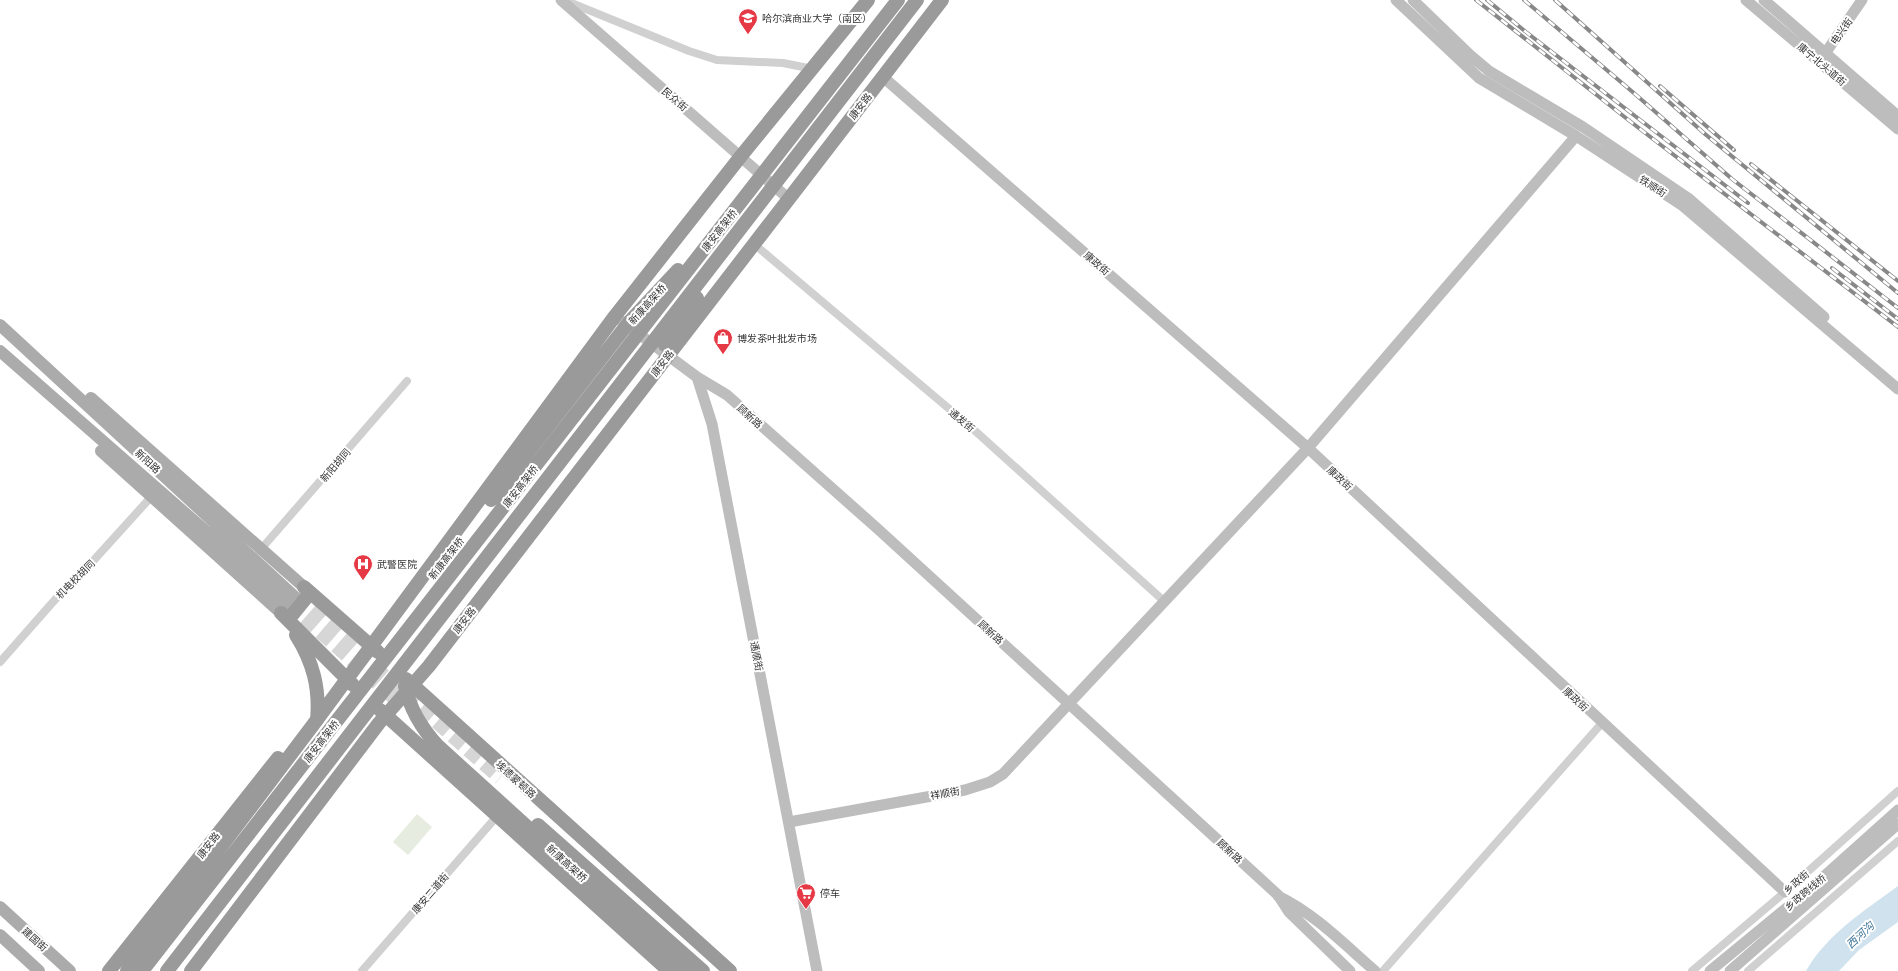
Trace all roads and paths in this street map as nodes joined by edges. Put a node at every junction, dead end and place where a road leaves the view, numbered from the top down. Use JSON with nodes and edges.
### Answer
{"nodes":[{"id":1,"x":562,"y":0,"type":"edge"},
{"id":2,"x":868,"y":0,"type":"edge"},
{"id":3,"x":898,"y":0,"type":"edge"},
{"id":4,"x":917,"y":0,"type":"edge"},
{"id":5,"x":942,"y":0,"type":"edge"},
{"id":6,"x":1396,"y":0,"type":"edge"},
{"id":7,"x":1413,"y":0,"type":"edge"},
{"id":8,"x":1746,"y":0,"type":"edge"},
{"id":9,"x":1764,"y":0,"type":"edge"},
{"id":10,"x":1862,"y":0,"type":"edge"},
{"id":11,"x":1822,"y":57,"type":"junction"},
{"id":12,"x":813,"y":69,"type":"junction"},
{"id":13,"x":882,"y":77,"type":"junction"},
{"id":14,"x":1898,"y":116,"type":"edge"},
{"id":15,"x":1898,"y":129,"type":"edge"},
{"id":16,"x":1576,"y":136,"type":"junction"},
{"id":17,"x":791,"y":137,"type":"junction"},
{"id":18,"x":803,"y":147,"type":"junction"},
{"id":19,"x":741,"y":156,"type":"junction"},
{"id":20,"x":789,"y":199,"type":"junction"},
{"id":21,"x":754,"y":244,"type":"junction"},
{"id":22,"x":615,"y":316,"type":"junction"},
{"id":23,"x":0,"y":325,"type":"edge"},
{"id":24,"x":0,"y":351,"type":"edge"},
{"id":25,"x":32,"y":355,"type":"junction"},
{"id":26,"x":668,"y":356,"type":"junction"},
{"id":27,"x":20,"y":369,"type":"junction"},
{"id":28,"x":697,"y":377,"type":"junction"},
{"id":29,"x":1898,"y":380,"type":"edge"},
{"id":30,"x":407,"y":381,"type":"dead end"},
{"id":31,"x":1898,"y":388,"type":"edge"},
{"id":32,"x":1308,"y":448,"type":"junction"},
{"id":33,"x":151,"y":497,"type":"junction"},
{"id":34,"x":262,"y":548,"type":"junction"},
{"id":35,"x":1165,"y":602,"type":"junction"},
{"id":36,"x":293,"y":604,"type":"junction"},
{"id":37,"x":371,"y":646,"type":"junction"},
{"id":38,"x":0,"y":662,"type":"edge"},
{"id":39,"x":347,"y":680,"type":"junction"},
{"id":40,"x":414,"y":683,"type":"junction"},
{"id":41,"x":1069,"y":703,"type":"junction"},
{"id":42,"x":315,"y":723,"type":"junction"},
{"id":43,"x":379,"y":723,"type":"junction"},
{"id":44,"x":1602,"y":723,"type":"junction"},
{"id":45,"x":1898,"y":791,"type":"edge"},
{"id":46,"x":1898,"y":810,"type":"edge"},
{"id":47,"x":498,"y":815,"type":"junction"},
{"id":48,"x":788,"y":822,"type":"junction"},
{"id":49,"x":1898,"y":824,"type":"edge"},
{"id":50,"x":1898,"y":841,"type":"edge"},
{"id":51,"x":1785,"y":892,"type":"junction"},
{"id":52,"x":1278,"y":895,"type":"junction"},
{"id":53,"x":0,"y":907,"type":"edge"},
{"id":54,"x":0,"y":935,"type":"edge"},
{"id":55,"x":39,"y":971,"type":"edge"},
{"id":56,"x":70,"y":971,"type":"edge"},
{"id":57,"x":109,"y":971,"type":"edge"},
{"id":58,"x":127,"y":971,"type":"edge"},
{"id":59,"x":142,"y":971,"type":"edge"},
{"id":60,"x":167,"y":971,"type":"edge"},
{"id":61,"x":179,"y":971,"type":"edge"},
{"id":62,"x":191,"y":971,"type":"edge"},
{"id":63,"x":362,"y":971,"type":"edge"},
{"id":64,"x":669,"y":971,"type":"edge"},
{"id":65,"x":686,"y":971,"type":"edge"},
{"id":66,"x":703,"y":971,"type":"edge"},
{"id":67,"x":716,"y":971,"type":"edge"},
{"id":68,"x":730,"y":971,"type":"edge"},
{"id":69,"x":817,"y":971,"type":"edge"},
{"id":70,"x":1350,"y":971,"type":"edge"},
{"id":71,"x":1376,"y":971,"type":"edge"},
{"id":72,"x":1383,"y":971,"type":"edge"},
{"id":73,"x":1692,"y":971,"type":"edge"},
{"id":74,"x":1710,"y":971,"type":"edge"},
{"id":75,"x":1730,"y":971,"type":"edge"},
{"id":76,"x":1748,"y":971,"type":"edge"}],
"edges":[{"from":1,"to":12,"type":"street"},
{"from":1,"to":19,"type":"street","name":"民众街"},
{"from":2,"to":12,"type":"highway","name":"康安路"},
{"from":3,"to":17,"type":"highway","name":"康安高架桥"},
{"from":4,"to":18,"type":"highway","name":"康安高架桥"},
{"from":5,"to":13,"type":"highway","name":"康安路"},
{"from":6,"to":16,"type":"street","name":"铁顺街"},
{"from":7,"to":29,"type":"street","name":"铁顺街"},
{"from":8,"to":11,"type":"street","name":"康宁北头道街"},
{"from":9,"to":11,"type":"street","name":"康宁北头道街"},
{"from":10,"to":11,"type":"street","name":"电兴街"},
{"from":11,"to":14,"type":"street","name":"康宁北头道街"},
{"from":11,"to":15,"type":"street","name":"康宁北头道街"},
{"from":12,"to":19,"type":"highway","name":"康安路"},
{"from":13,"to":20,"type":"highway","name":"康安路"},
{"from":13,"to":32,"type":"street","name":"康政街"},
{"from":16,"to":31,"type":"street","name":"铁顺街"},
{"from":16,"to":32,"type":"street","name":"祥顺街"},
{"from":17,"to":59,"type":"highway","name":"康安高架桥"},
{"from":17,"to":65,"type":"highway","name":"新康高架桥"},
{"from":18,"to":40,"type":"highway"},
{"from":18,"to":60,"type":"highway","name":"康安高架桥"},
{"from":19,"to":20,"type":"street","name":"民众街"},
{"from":19,"to":22,"type":"highway","name":"康安路"},
{"from":20,"to":21,"type":"highway","name":"康安路"},
{"from":21,"to":26,"type":"highway","name":"康安路"},
{"from":21,"to":35,"type":"street","name":"通发街"},
{"from":22,"to":26,"type":"street"},
{"from":22,"to":37,"type":"highway","name":"康安路"},
{"from":23,"to":25,"type":"main road","name":"新阳路"},
{"from":24,"to":27,"type":"main road","name":"新阳路"},
{"from":25,"to":34,"type":"main road"},
{"from":25,"to":36,"type":"main road","name":"新阳路"},
{"from":26,"to":28,"type":"street"},
{"from":26,"to":40,"type":"highway","name":"康安路"},
{"from":27,"to":33,"type":"main road"},
{"from":27,"to":36,"type":"main road","name":"新阳路"},
{"from":28,"to":41,"type":"street","name":"顾新路"},
{"from":28,"to":48,"type":"street","name":"通顺街"},
{"from":30,"to":34,"type":"street","name":"新阳胡同"},
{"from":32,"to":35,"type":"street","name":"祥顺街"},
{"from":32,"to":44,"type":"street","name":"康政街"},
{"from":33,"to":36,"type":"main road"},
{"from":33,"to":38,"type":"street","name":"机电校胡同"},
{"from":34,"to":36,"type":"main road"},
{"from":35,"to":41,"type":"street","name":"祥顺街"},
{"from":36,"to":37,"type":"highway","name":"埃德蒙顿路"},
{"from":36,"to":39,"type":"highway"},
{"from":36,"to":42,"type":"highway"},
{"from":37,"to":39,"type":"highway","name":"康安路"},
{"from":37,"to":68,"type":"highway","name":"埃德蒙顿路"},
{"from":39,"to":42,"type":"highway","name":"康安路"},
{"from":39,"to":47,"type":"highway"},
{"from":40,"to":43,"type":"highway","name":"康安路"},
{"from":41,"to":48,"type":"street","name":"祥顺街"},
{"from":41,"to":52,"type":"street","name":"顾新路"},
{"from":42,"to":57,"type":"highway","name":"康安路"},
{"from":42,"to":58,"type":"highway","name":"康安路"},
{"from":43,"to":61,"type":"highway"},
{"from":43,"to":62,"type":"highway"},
{"from":44,"to":51,"type":"street","name":"康政街"},
{"from":44,"to":72,"type":"street"},
{"from":45,"to":51,"type":"street","name":"乡政街"},
{"from":46,"to":74,"type":"street","name":"乡政跨线桥"},
{"from":47,"to":63,"type":"street","name":"康安二道街"},
{"from":47,"to":64,"type":"highway"},
{"from":48,"to":69,"type":"street","name":"通顺街"},
{"from":49,"to":75,"type":"street"},
{"from":50,"to":76,"type":"street"},
{"from":51,"to":73,"type":"street","name":"乡政街"},
{"from":52,"to":70,"type":"street","name":"顾新路"},
{"from":52,"to":71,"type":"street","name":"顾新路"},
{"from":53,"to":56,"type":"main road","name":"建国街"},
{"from":54,"to":55,"type":"main road","name":"建国街"},
{"from":66,"to":67,"type":"highway","name":"埃德蒙顿路"}]}
